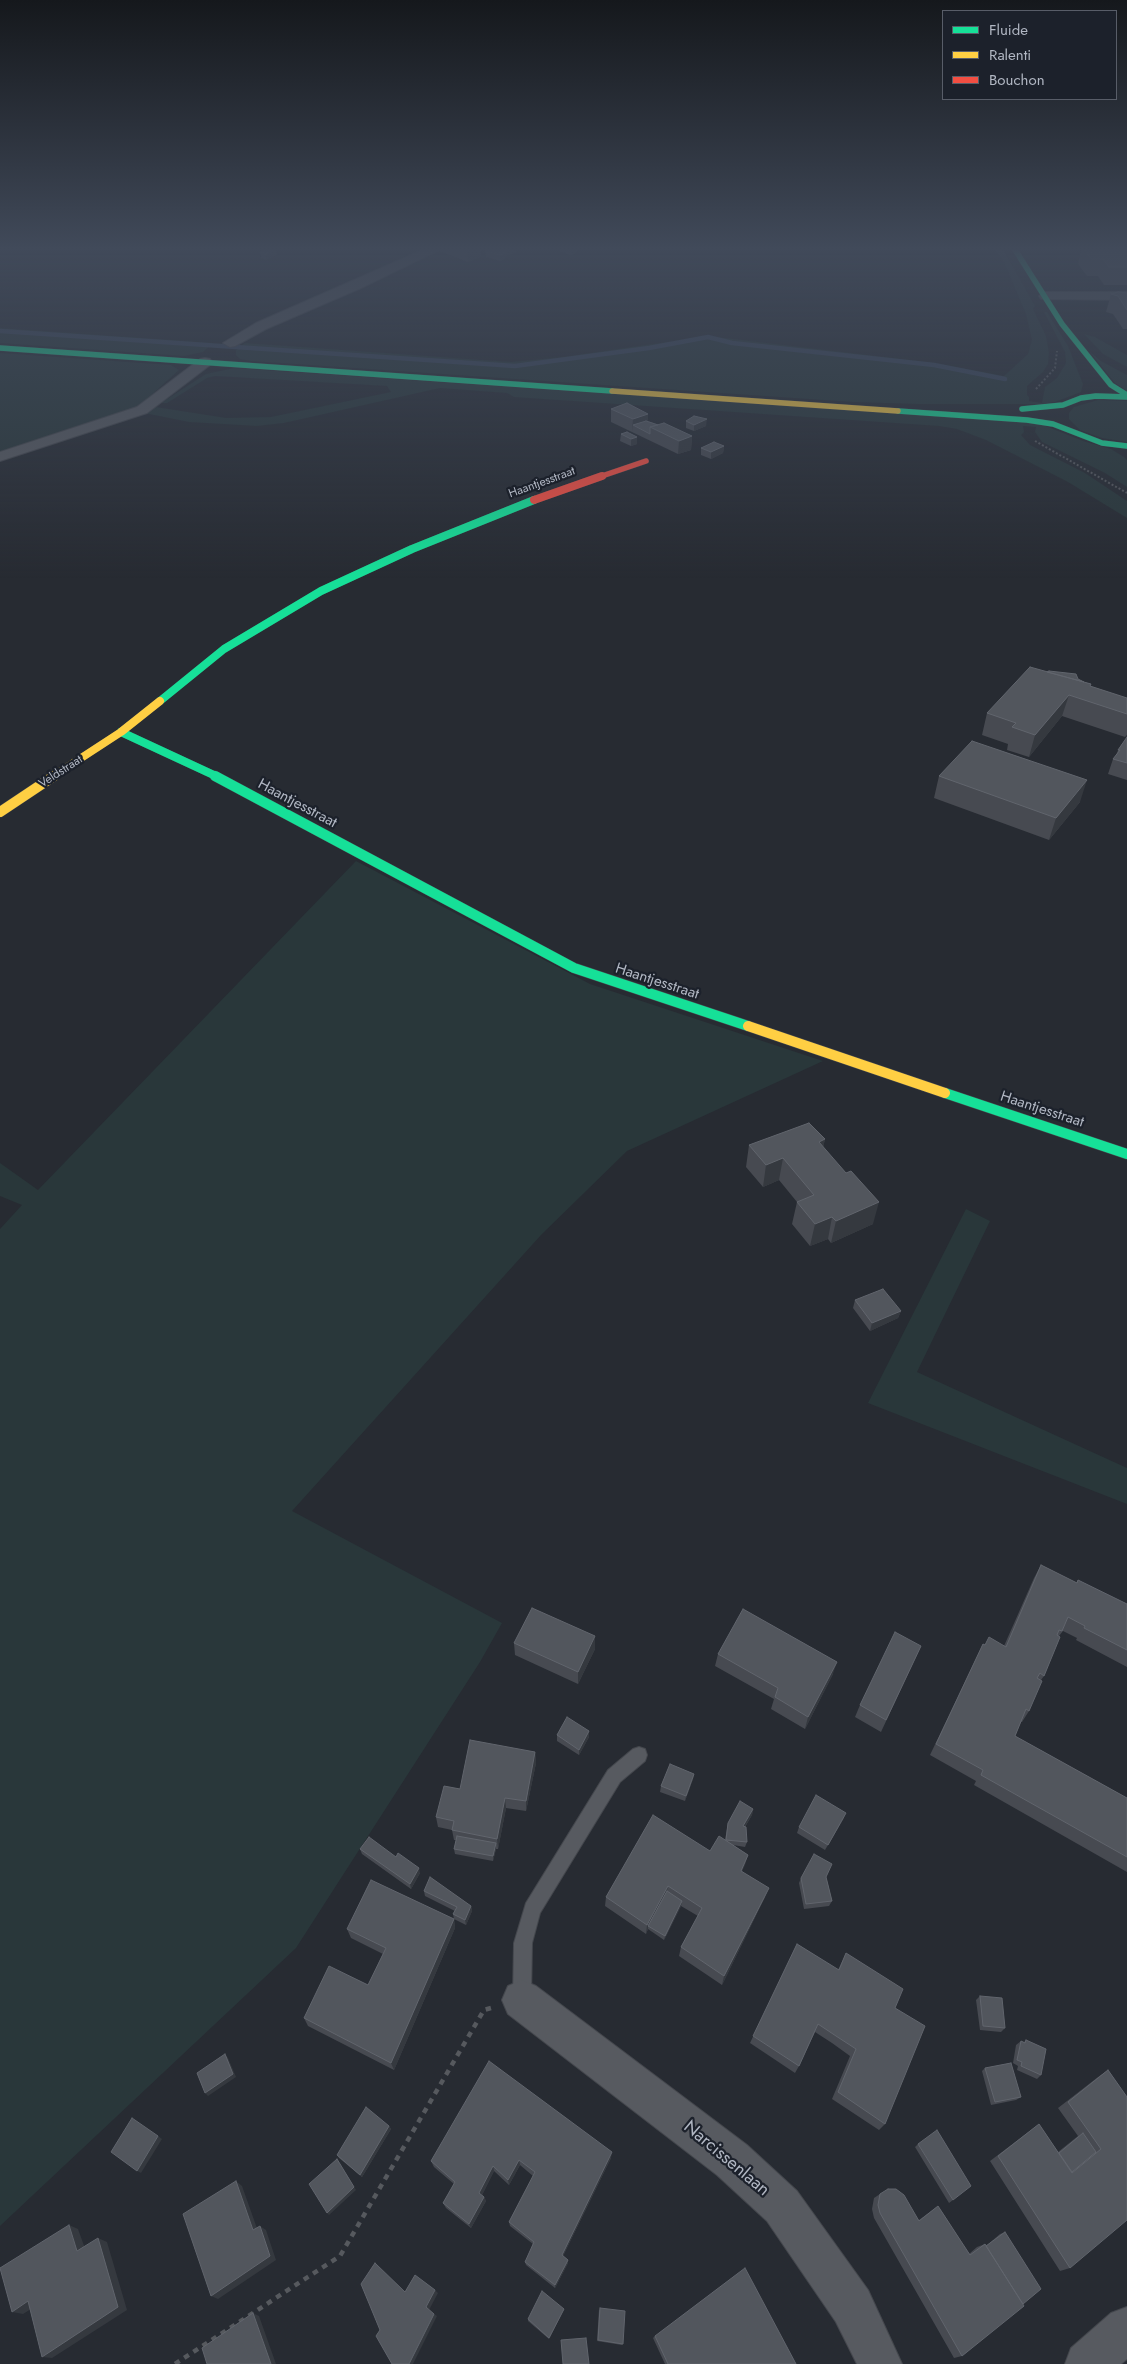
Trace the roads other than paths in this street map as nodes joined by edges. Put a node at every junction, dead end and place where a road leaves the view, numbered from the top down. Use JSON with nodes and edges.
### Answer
{"nodes":[{"id":1,"x":151,"y":358,"type":"edge"},
{"id":2,"x":1078,"y":358,"type":"edge"},
{"id":3,"x":1090,"y":358,"type":"edge"},
{"id":4,"x":205,"y":362,"type":"junction"},
{"id":5,"x":1085,"y":373,"type":"dead end"},
{"id":6,"x":1090,"y":387,"type":"dead end"},
{"id":7,"x":1127,"y":396,"type":"edge"},
{"id":8,"x":1081,"y":398,"type":"junction"},
{"id":9,"x":831,"y":405,"type":"junction"},
{"id":10,"x":1063,"y":405,"type":"junction"},
{"id":11,"x":1068,"y":429,"type":"junction"},
{"id":12,"x":1122,"y":446,"type":"edge"},
{"id":13,"x":1127,"y":452,"type":"edge"},
{"id":14,"x":0,"y":457,"type":"edge"},
{"id":15,"x":646,"y":460,"type":"dead end"},
{"id":16,"x":164,"y":698,"type":"joint"},
{"id":17,"x":121,"y":732,"type":"junction"},
{"id":18,"x":0,"y":812,"type":"edge"},
{"id":19,"x":1127,"y":1154,"type":"edge"},
{"id":20,"x":640,"y":1755,"type":"dead end"},
{"id":21,"x":522,"y":2000,"type":"joint"},
{"id":22,"x":1127,"y":2329,"type":"edge"},
{"id":23,"x":880,"y":2364,"type":"edge"},
{"id":24,"x":1087,"y":2364,"type":"edge"}],
"edges":[{"from":1,"to":4,"type":"main road"},
{"from":2,"to":5,"type":"main road"},
{"from":3,"to":7,"type":"main road"},
{"from":4,"to":9,"type":"main road"},
{"from":4,"to":14,"type":"street"},
{"from":6,"to":8,"type":"main road"},
{"from":7,"to":8,"type":"main road"},
{"from":8,"to":10,"type":"main road"},
{"from":9,"to":10,"type":"main road"},
{"from":9,"to":11,"type":"main road"},
{"from":10,"to":11,"type":"main road"},
{"from":11,"to":12,"type":"main road"},
{"from":12,"to":13,"type":"main road"},
{"from":15,"to":16,"type":"main road","name":"Haantjesstraat"},
{"from":16,"to":17,"type":"main road","name":"Veldstraat"},
{"from":17,"to":18,"type":"main road","name":"Veldstraat"},
{"from":17,"to":19,"type":"main road","name":"Haantjesstraat"},
{"from":20,"to":21,"type":"lane"},
{"from":21,"to":23,"type":"street","name":"Narcissenlaan"},
{"from":22,"to":24,"type":"street"}]}
